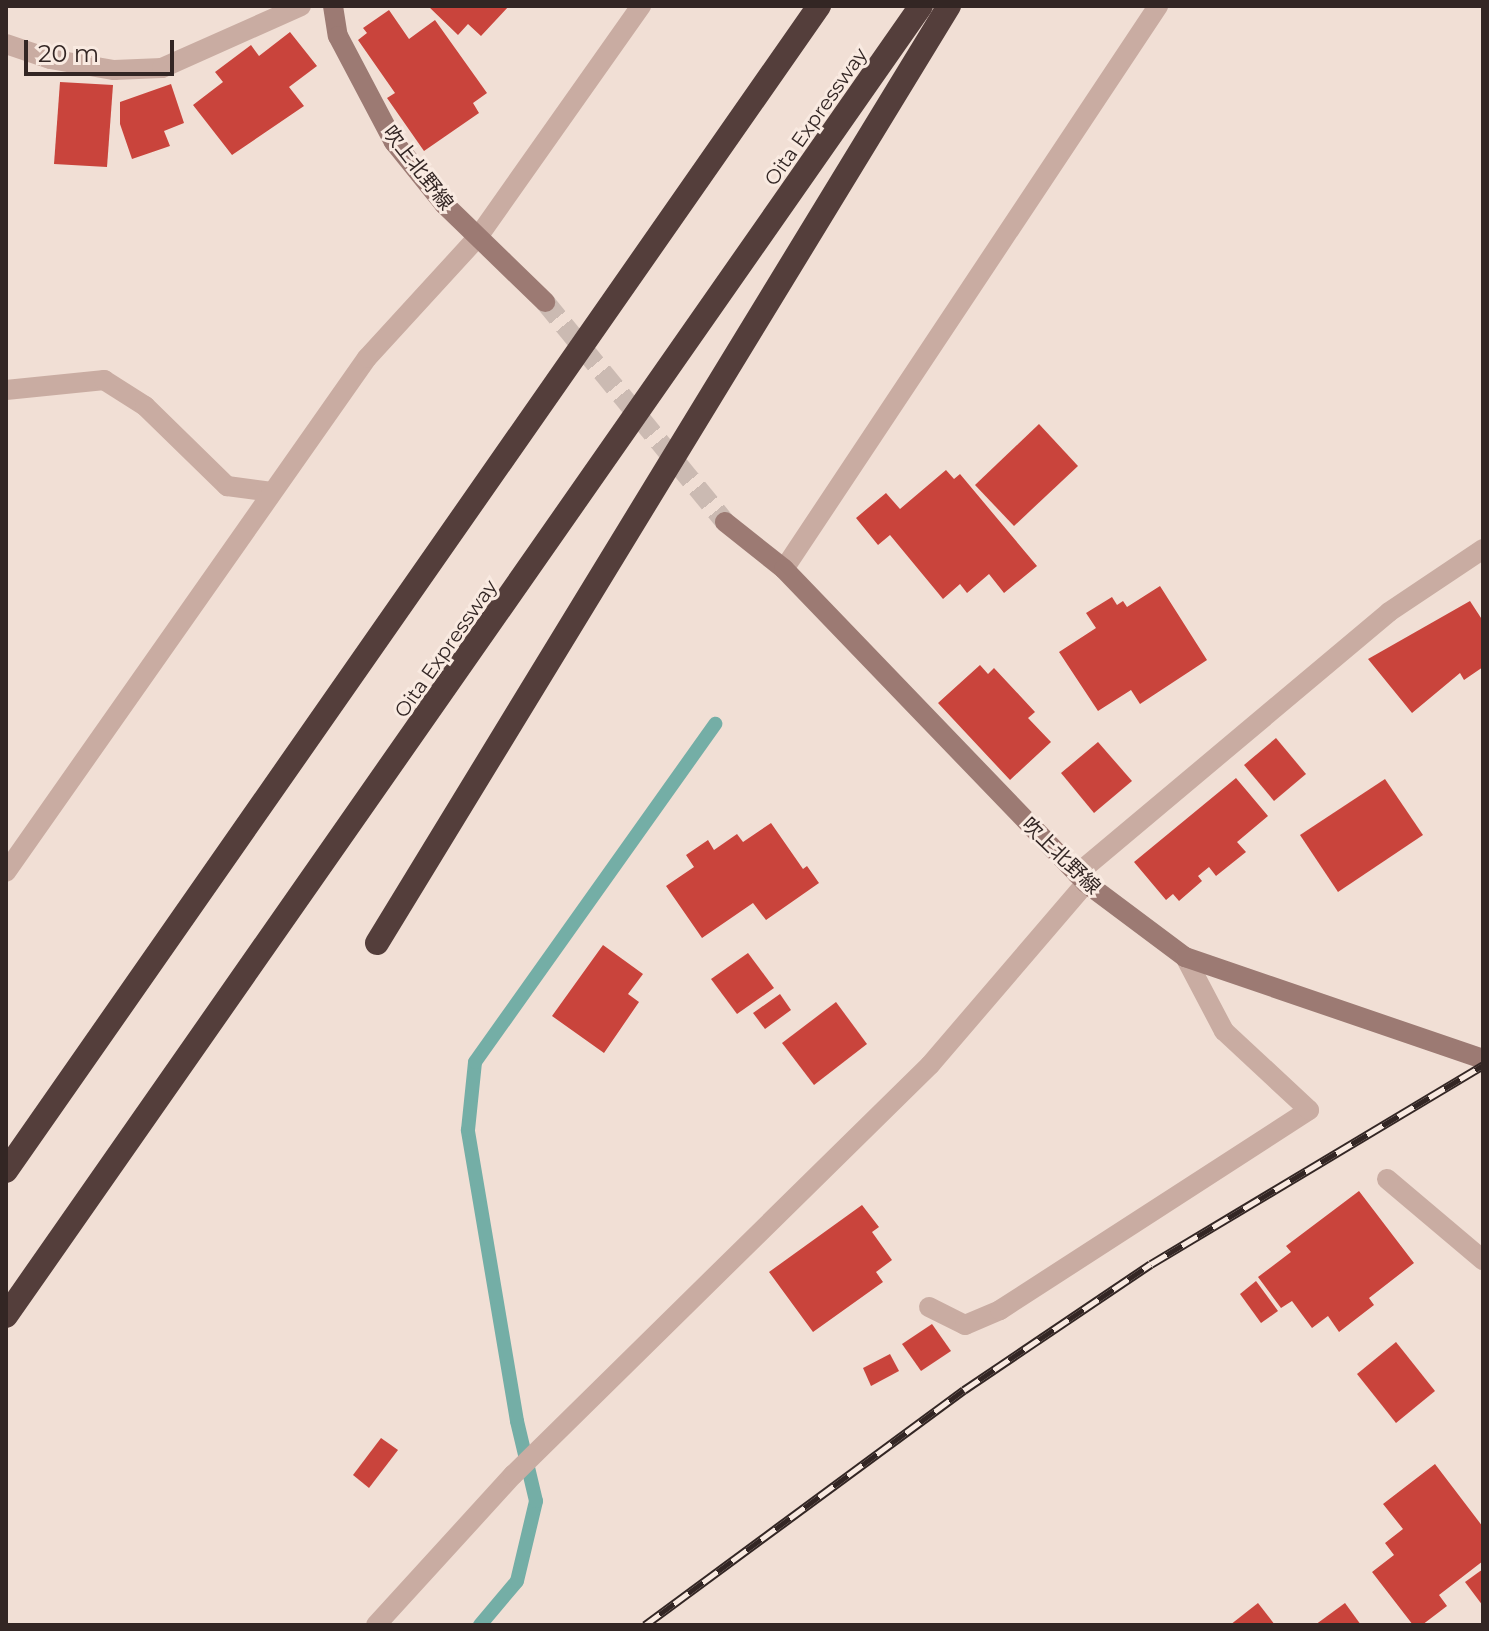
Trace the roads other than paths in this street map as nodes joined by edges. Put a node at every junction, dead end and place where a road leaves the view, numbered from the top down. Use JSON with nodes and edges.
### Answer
{"nodes":[{"id":1,"x":301,"y":6,"type":"edge"},
{"id":2,"x":333,"y":6,"type":"edge"},
{"id":3,"x":641,"y":6,"type":"edge"},
{"id":4,"x":819,"y":6,"type":"edge"},
{"id":5,"x":921,"y":6,"type":"edge"},
{"id":6,"x":949,"y":6,"type":"edge"},
{"id":7,"x":1158,"y":6,"type":"edge"},
{"id":8,"x":6,"y":44,"type":"edge"},
{"id":9,"x":478,"y":237,"type":"junction"},
{"id":10,"x":545,"y":302,"type":"tunnel mouth"},
{"id":11,"x":6,"y":390,"type":"edge"},
{"id":12,"x":272,"y":492,"type":"junction"},
{"id":13,"x":725,"y":522,"type":"tunnel mouth"},
{"id":14,"x":1483,"y":549,"type":"edge"},
{"id":15,"x":784,"y":569,"type":"junction"},
{"id":16,"x":6,"y":872,"type":"edge"},
{"id":17,"x":1082,"y":879,"type":"junction"},
{"id":18,"x":377,"y":943,"type":"dead end"},
{"id":19,"x":1185,"y":957,"type":"junction"},
{"id":20,"x":1483,"y":1059,"type":"edge"},
{"id":21,"x":6,"y":1171,"type":"edge"},
{"id":22,"x":1387,"y":1179,"type":"dead end"},
{"id":23,"x":1483,"y":1260,"type":"edge"},
{"id":24,"x":929,"y":1307,"type":"dead end"},
{"id":25,"x":6,"y":1316,"type":"edge"},
{"id":26,"x":376,"y":1625,"type":"edge"}],
"edges":[{"from":1,"to":8,"type":"street"},
{"from":2,"to":9,"type":"main road","name":"吹上北野線"},
{"from":3,"to":9,"type":"street"},
{"from":4,"to":21,"type":"highway"},
{"from":5,"to":25,"type":"highway","name":"Oita Expressway"},
{"from":6,"to":18,"type":"highway"},
{"from":7,"to":15,"type":"street"},
{"from":9,"to":10,"type":"main road","name":"吹上北野線"},
{"from":9,"to":12,"type":"street"},
{"from":11,"to":12,"type":"street"},
{"from":12,"to":16,"type":"street"},
{"from":13,"to":15,"type":"main road","name":"吹上北野線"},
{"from":14,"to":17,"type":"street"},
{"from":15,"to":17,"type":"main road","name":"吹上北野線"},
{"from":17,"to":19,"type":"main road","name":"吹上北野線"},
{"from":17,"to":26,"type":"street"},
{"from":19,"to":20,"type":"main road","name":"吹上北野線"},
{"from":19,"to":24,"type":"street"},
{"from":22,"to":23,"type":"street"}]}
